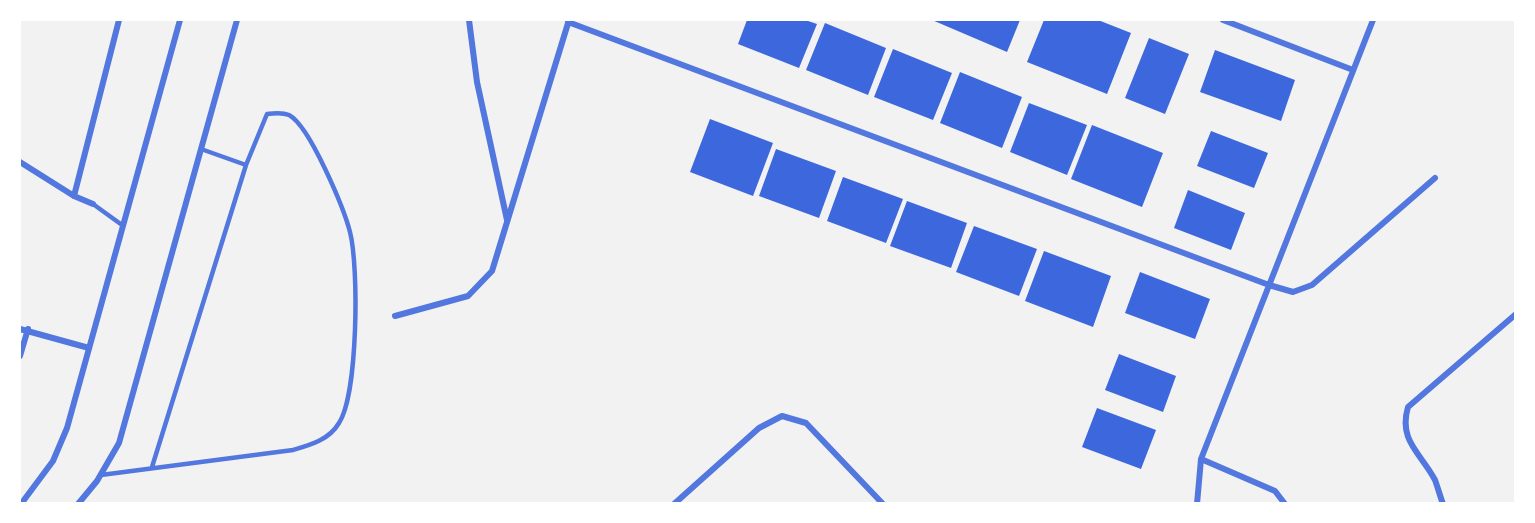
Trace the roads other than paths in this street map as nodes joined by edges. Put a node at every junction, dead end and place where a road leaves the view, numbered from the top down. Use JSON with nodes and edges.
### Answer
{"nodes":[{"id":1,"x":119,"y":20,"type":"edge"},
{"id":2,"x":180,"y":20,"type":"edge"},
{"id":3,"x":237,"y":20,"type":"edge"},
{"id":4,"x":469,"y":20,"type":"edge"},
{"id":5,"x":1223,"y":20,"type":"edge"},
{"id":6,"x":1373,"y":20,"type":"edge"},
{"id":7,"x":569,"y":21,"type":"edge"},
{"id":8,"x":1353,"y":70,"type":"junction"},
{"id":9,"x":201,"y":149,"type":"junction"},
{"id":10,"x":20,"y":162,"type":"edge"},
{"id":11,"x":246,"y":165,"type":"junction"},
{"id":12,"x":1435,"y":178,"type":"dead end"},
{"id":13,"x":74,"y":196,"type":"junction"},
{"id":14,"x":93,"y":204,"type":"joint"},
{"id":15,"x":507,"y":220,"type":"junction"},
{"id":16,"x":122,"y":225,"type":"junction"},
{"id":17,"x":1269,"y":285,"type":"junction"},
{"id":18,"x":1515,"y":314,"type":"edge"},
{"id":19,"x":395,"y":316,"type":"dead end"},
{"id":20,"x":20,"y":329,"type":"edge"},
{"id":21,"x":28,"y":329,"type":"junction"},
{"id":22,"x":89,"y":348,"type":"junction"},
{"id":23,"x":20,"y":356,"type":"edge"},
{"id":24,"x":1201,"y":459,"type":"junction"},
{"id":25,"x":152,"y":467,"type":"junction"},
{"id":26,"x":101,"y":475,"type":"junction"},
{"id":27,"x":21,"y":504,"type":"edge"},
{"id":28,"x":78,"y":504,"type":"edge"},
{"id":29,"x":674,"y":504,"type":"edge"},
{"id":30,"x":884,"y":504,"type":"edge"},
{"id":31,"x":1197,"y":504,"type":"edge"},
{"id":32,"x":1284,"y":504,"type":"edge"},
{"id":33,"x":1443,"y":504,"type":"edge"}],
"edges":[{"from":1,"to":13,"type":"street"},
{"from":2,"to":16,"type":"street"},
{"from":3,"to":9,"type":"street"},
{"from":4,"to":15,"type":"street"},
{"from":5,"to":8,"type":"street"},
{"from":6,"to":8,"type":"street"},
{"from":7,"to":15,"type":"street"},
{"from":7,"to":17,"type":"street"},
{"from":8,"to":17,"type":"street"},
{"from":9,"to":11,"type":"lane"},
{"from":9,"to":26,"type":"street"},
{"from":10,"to":13,"type":"street"},
{"from":11,"to":25,"type":"lane"},
{"from":11,"to":25,"type":"lane"},
{"from":12,"to":17,"type":"street"},
{"from":13,"to":14,"type":"street"},
{"from":14,"to":16,"type":"lane"},
{"from":15,"to":19,"type":"street"},
{"from":16,"to":22,"type":"street"},
{"from":17,"to":24,"type":"street"},
{"from":18,"to":33,"type":"street"},
{"from":20,"to":21,"type":"street"},
{"from":21,"to":22,"type":"street"},
{"from":21,"to":23,"type":"street"},
{"from":22,"to":27,"type":"street"},
{"from":24,"to":31,"type":"street"},
{"from":24,"to":32,"type":"street"},
{"from":25,"to":26,"type":"lane"},
{"from":26,"to":28,"type":"street"},
{"from":29,"to":30,"type":"street"}]}
